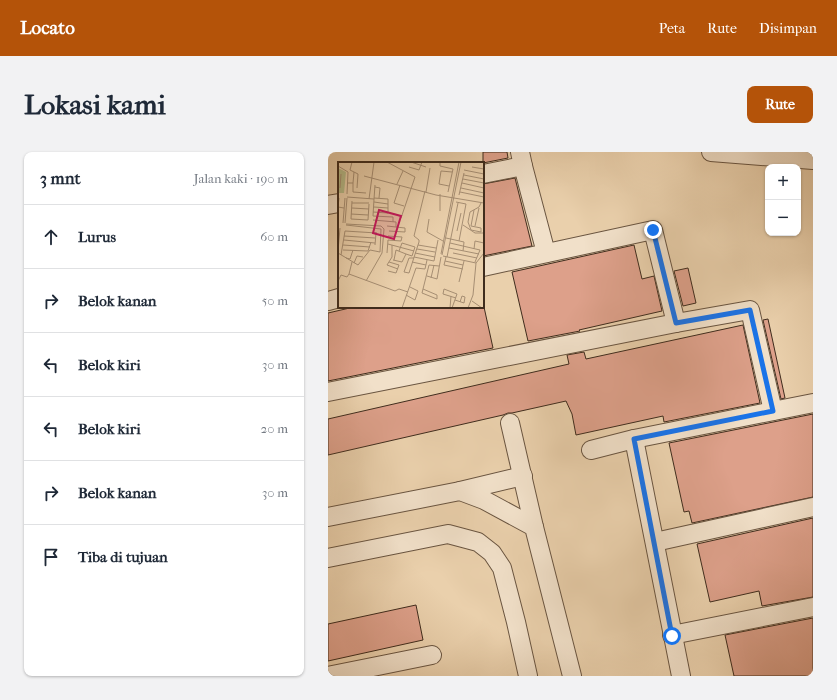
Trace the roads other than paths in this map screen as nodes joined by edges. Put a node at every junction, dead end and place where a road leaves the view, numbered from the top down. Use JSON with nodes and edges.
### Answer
{"nodes":[{"id":1,"x":711,"y":152,"type":"edge"},
{"id":2,"x":522,"y":159,"type":"edge"},
{"id":3,"x":813,"y":160,"type":"edge"},
{"id":4,"x":484,"y":174,"type":"edge"},
{"id":5,"x":338,"y":202,"type":"edge"},
{"id":6,"x":328,"y":205,"type":"edge"},
{"id":7,"x":546,"y":253,"type":"junction"},
{"id":8,"x":484,"y":267,"type":"edge"},
{"id":9,"x":338,"y":298,"type":"edge"},
{"id":10,"x":328,"y":301,"type":"edge"},
{"id":11,"x":676,"y":323,"type":"junction"},
{"id":12,"x":328,"y":392,"type":"edge"},
{"id":13,"x":813,"y":403,"type":"edge"},
{"id":14,"x":773,"y":411,"type":"junction"},
{"id":15,"x":510,"y":423,"type":"dead end"},
{"id":16,"x":634,"y":439,"type":"junction"},
{"id":17,"x":591,"y":450,"type":"dead end"},
{"id":18,"x":523,"y":476,"type":"junction"},
{"id":19,"x":460,"y":490,"type":"junction"},
{"id":20,"x":813,"y":507,"type":"edge"},
{"id":21,"x":328,"y":517,"type":"edge"},
{"id":22,"x":534,"y":527,"type":"junction"},
{"id":23,"x":655,"y":542,"type":"junction"},
{"id":24,"x":328,"y":558,"type":"edge"},
{"id":25,"x":813,"y":607,"type":"edge"},
{"id":26,"x":672,"y":636,"type":"junction"},
{"id":27,"x":432,"y":654,"type":"dead end"},
{"id":28,"x":396,"y":669,"type":"edge"},
{"id":29,"x":328,"y":676,"type":"edge"},
{"id":30,"x":528,"y":676,"type":"edge"},
{"id":31,"x":572,"y":676,"type":"edge"},
{"id":32,"x":679,"y":676,"type":"edge"}],
"edges":[{"from":1,"to":3,"type":"street"},
{"from":2,"to":4,"type":"street"},
{"from":2,"to":7,"type":"street"},
{"from":5,"to":6,"type":"street"},
{"from":7,"to":8,"type":"street"},
{"from":7,"to":11,"type":"street"},
{"from":9,"to":10,"type":"street"},
{"from":11,"to":12,"type":"street"},
{"from":11,"to":14,"type":"street"},
{"from":13,"to":14,"type":"street"},
{"from":14,"to":16,"type":"street"},
{"from":15,"to":18,"type":"street"},
{"from":16,"to":17,"type":"street"},
{"from":16,"to":23,"type":"street"},
{"from":18,"to":19,"type":"street"},
{"from":18,"to":22,"type":"street"},
{"from":19,"to":21,"type":"street"},
{"from":19,"to":22,"type":"street"},
{"from":20,"to":23,"type":"street"},
{"from":22,"to":31,"type":"street"},
{"from":23,"to":26,"type":"street"},
{"from":24,"to":30,"type":"street"},
{"from":25,"to":26,"type":"street"},
{"from":26,"to":32,"type":"street"},
{"from":27,"to":28,"type":"street"},
{"from":28,"to":29,"type":"street"}]}
